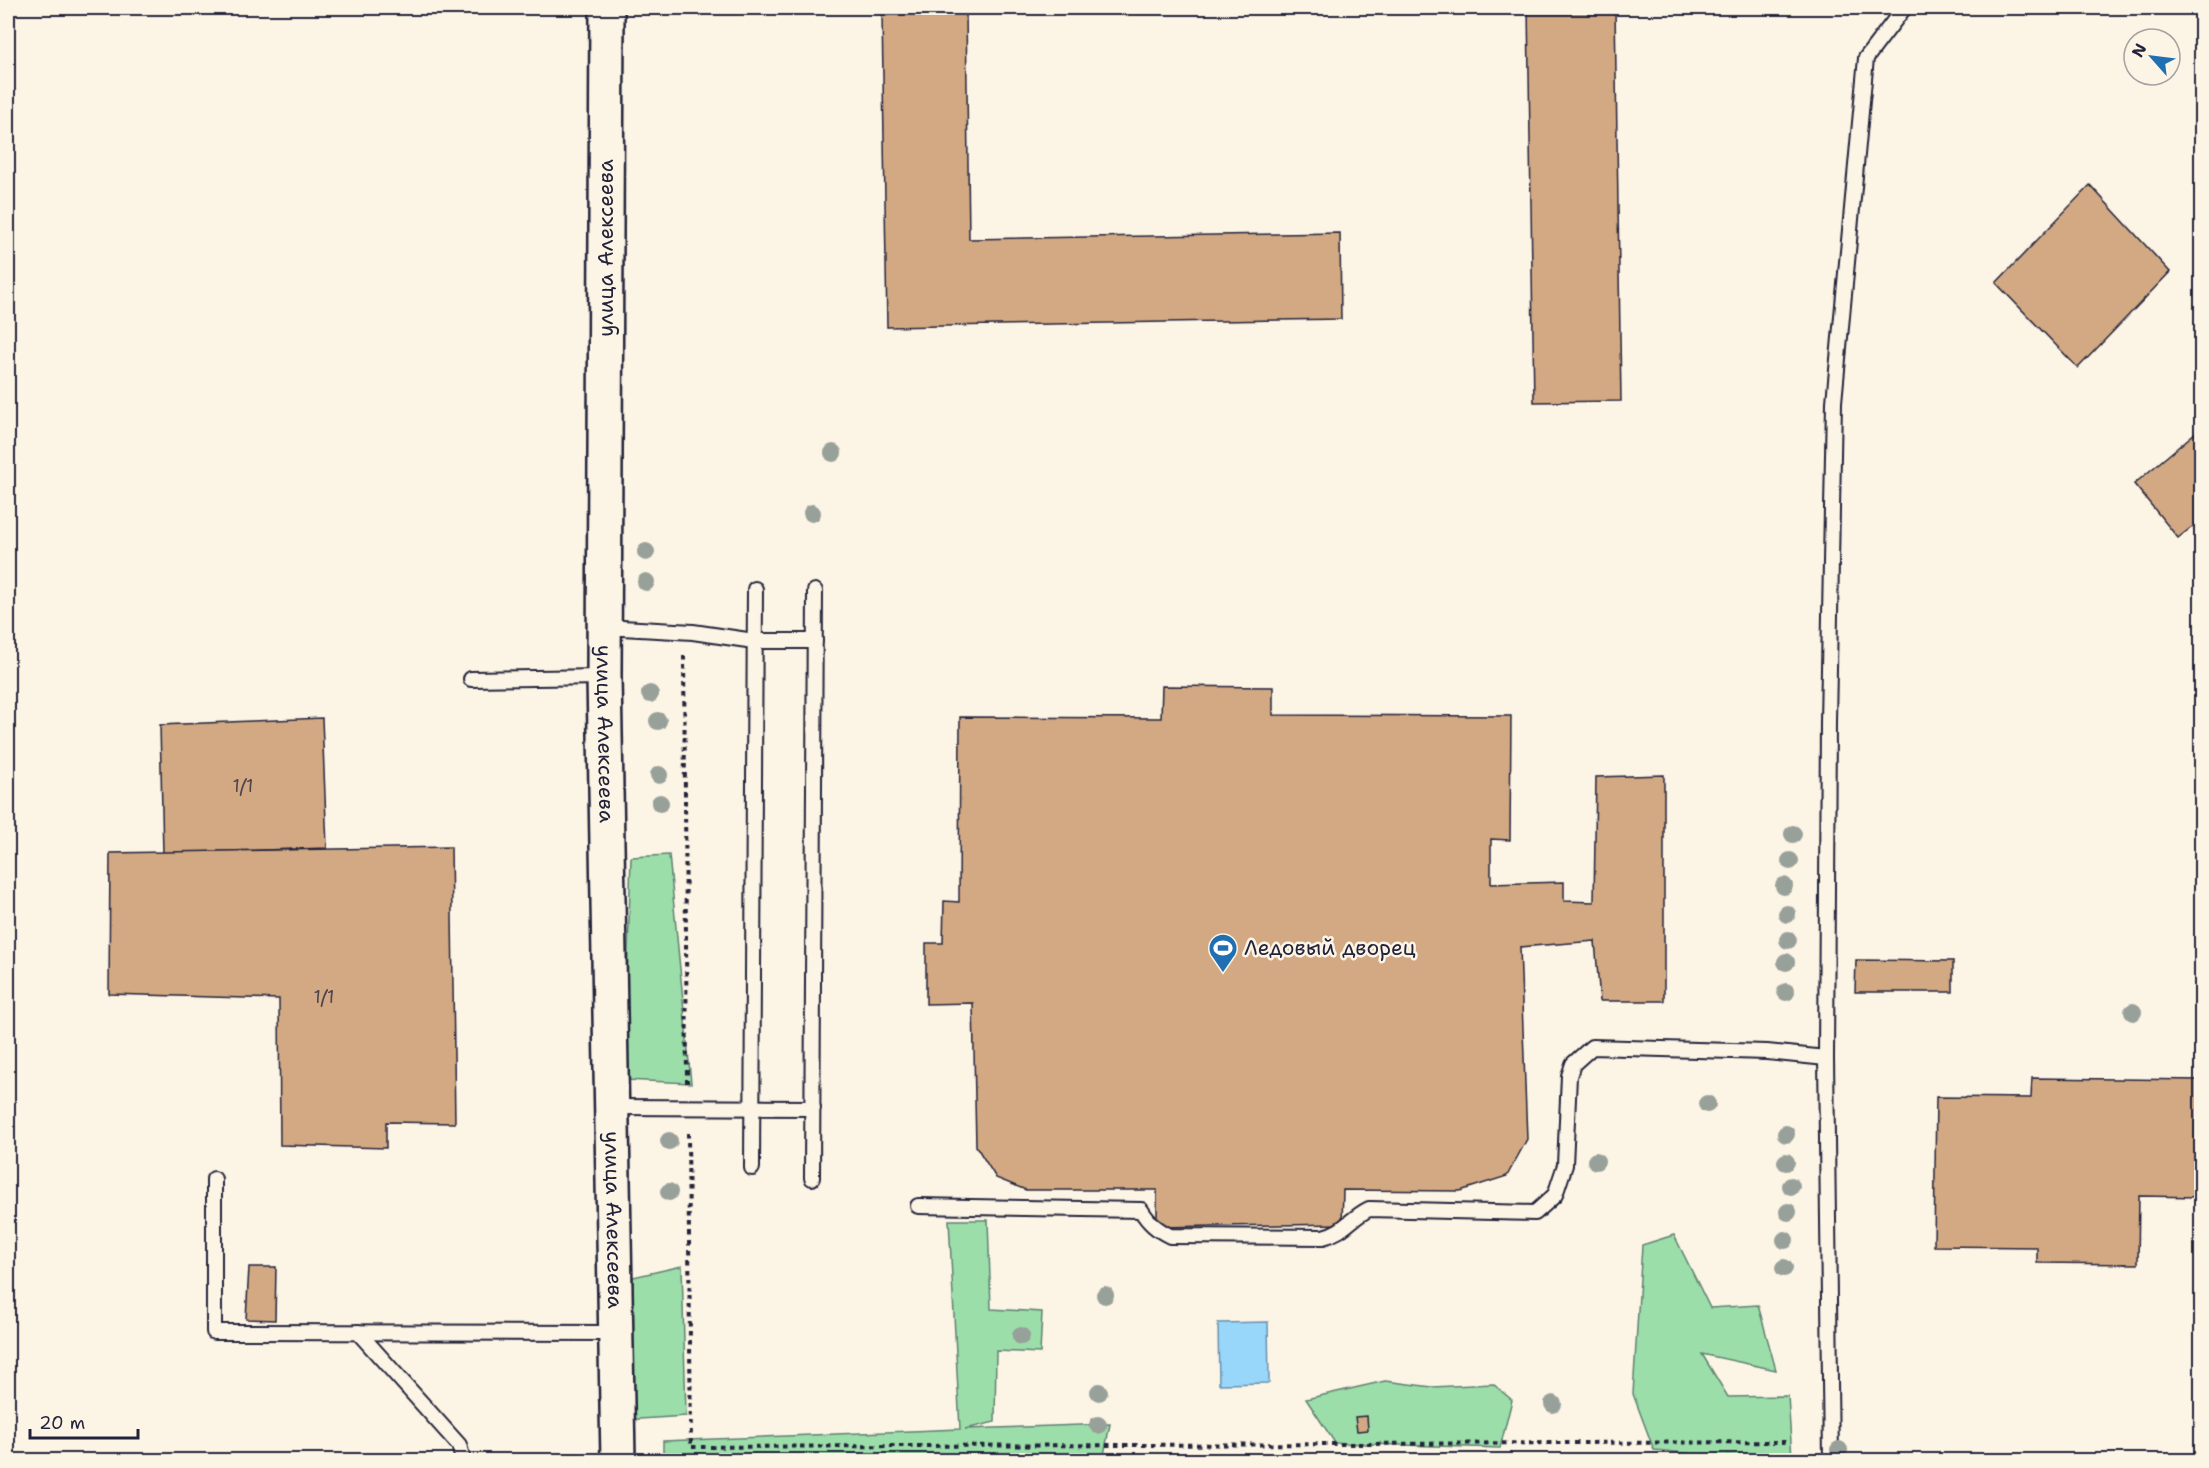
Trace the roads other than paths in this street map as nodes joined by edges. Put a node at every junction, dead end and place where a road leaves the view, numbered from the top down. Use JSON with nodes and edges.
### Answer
{"nodes":[{"id":1,"x":607,"y":8,"type":"edge"},
{"id":2,"x":1904,"y":8,"type":"edge"},
{"id":3,"x":755,"y":589,"type":"dead end"},
{"id":4,"x":815,"y":591,"type":"dead end"},
{"id":5,"x":604,"y":627,"type":"junction"},
{"id":6,"x":754,"y":641,"type":"junction"},
{"id":7,"x":815,"y":641,"type":"junction"},
{"id":8,"x":604,"y":677,"type":"junction"},
{"id":9,"x":471,"y":679,"type":"dead end"},
{"id":10,"x":1826,"y":1058,"type":"junction"},
{"id":11,"x":613,"y":1107,"type":"junction"},
{"id":12,"x":752,"y":1108,"type":"junction"},
{"id":13,"x":813,"y":1108,"type":"junction"},
{"id":14,"x":752,"y":1168,"type":"dead end"},
{"id":15,"x":812,"y":1178,"type":"dead end"},
{"id":16,"x":214,"y":1179,"type":"dead end"},
{"id":17,"x":918,"y":1206,"type":"dead end"},
{"id":18,"x":358,"y":1332,"type":"junction"},
{"id":19,"x":616,"y":1333,"type":"junction"},
{"id":20,"x":463,"y":1461,"type":"edge"},
{"id":21,"x":618,"y":1461,"type":"edge"},
{"id":22,"x":1831,"y":1461,"type":"edge"}],
"edges":[{"from":1,"to":5,"type":"street","name":"улица Алексеева"},
{"from":2,"to":10,"type":"lane"},
{"from":3,"to":6,"type":"lane"},
{"from":4,"to":7,"type":"lane"},
{"from":5,"to":6,"type":"lane"},
{"from":5,"to":8,"type":"street","name":"улица Алексеева"},
{"from":6,"to":7,"type":"lane"},
{"from":6,"to":12,"type":"lane"},
{"from":7,"to":13,"type":"lane"},
{"from":8,"to":9,"type":"lane"},
{"from":8,"to":11,"type":"street","name":"улица Алексеева"},
{"from":10,"to":17,"type":"lane"},
{"from":10,"to":22,"type":"lane"},
{"from":11,"to":12,"type":"lane"},
{"from":11,"to":19,"type":"street","name":"улица Алексеева"},
{"from":12,"to":13,"type":"lane"},
{"from":12,"to":14,"type":"lane"},
{"from":13,"to":15,"type":"lane"},
{"from":16,"to":18,"type":"lane"},
{"from":18,"to":19,"type":"lane"},
{"from":18,"to":20,"type":"lane"},
{"from":19,"to":21,"type":"street","name":"улица Алексеева"}]}
